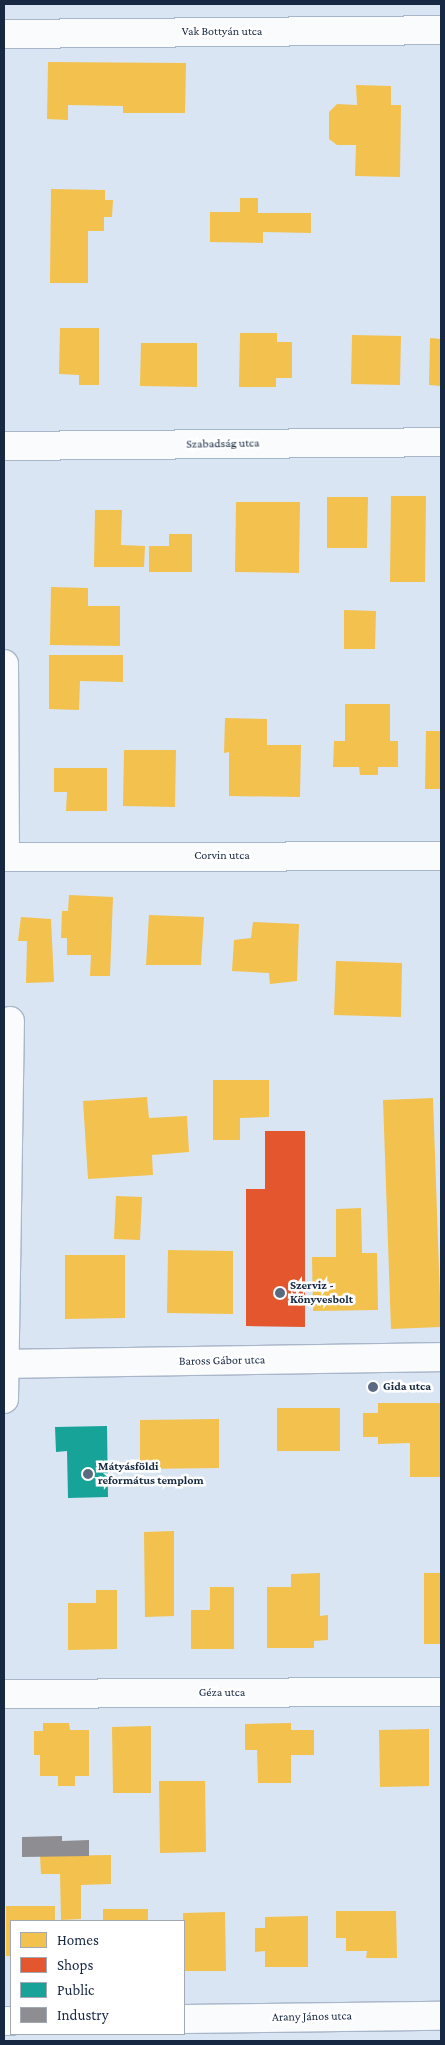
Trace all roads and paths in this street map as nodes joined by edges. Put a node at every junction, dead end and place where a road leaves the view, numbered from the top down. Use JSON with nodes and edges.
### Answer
{"nodes":[{"id":1,"x":441,"y":30,"type":"edge"},
{"id":2,"x":4,"y":34,"type":"edge"},
{"id":3,"x":441,"y":442,"type":"edge"},
{"id":4,"x":4,"y":446,"type":"edge"},
{"id":5,"x":4,"y":664,"type":"edge"},
{"id":6,"x":5,"y":856,"type":"edge"},
{"id":7,"x":441,"y":856,"type":"edge"},
{"id":8,"x":10,"y":1021,"type":"dead end"},
{"id":9,"x":441,"y":1357,"type":"edge"},
{"id":10,"x":4,"y":1364,"type":"edge"},
{"id":11,"x":4,"y":1399,"type":"edge"},
{"id":12,"x":441,"y":1692,"type":"edge"},
{"id":13,"x":4,"y":1694,"type":"edge"},
{"id":14,"x":441,"y":2016,"type":"edge"},
{"id":15,"x":185,"y":2019,"type":"edge"}],
"edges":[{"from":1,"to":2,"type":"street","name":"Vak Bottyán utca"},
{"from":3,"to":4,"type":"street","name":"Szabadság utca"},
{"from":5,"to":6,"type":"street"},
{"from":6,"to":7,"type":"street","name":"Corvin utca"},
{"from":8,"to":10,"type":"street"},
{"from":9,"to":10,"type":"street","name":"Baross Gábor utca"},
{"from":10,"to":11,"type":"street"},
{"from":12,"to":13,"type":"street","name":"Géza utca"},
{"from":14,"to":15,"type":"street","name":"Arany János utca"}]}
